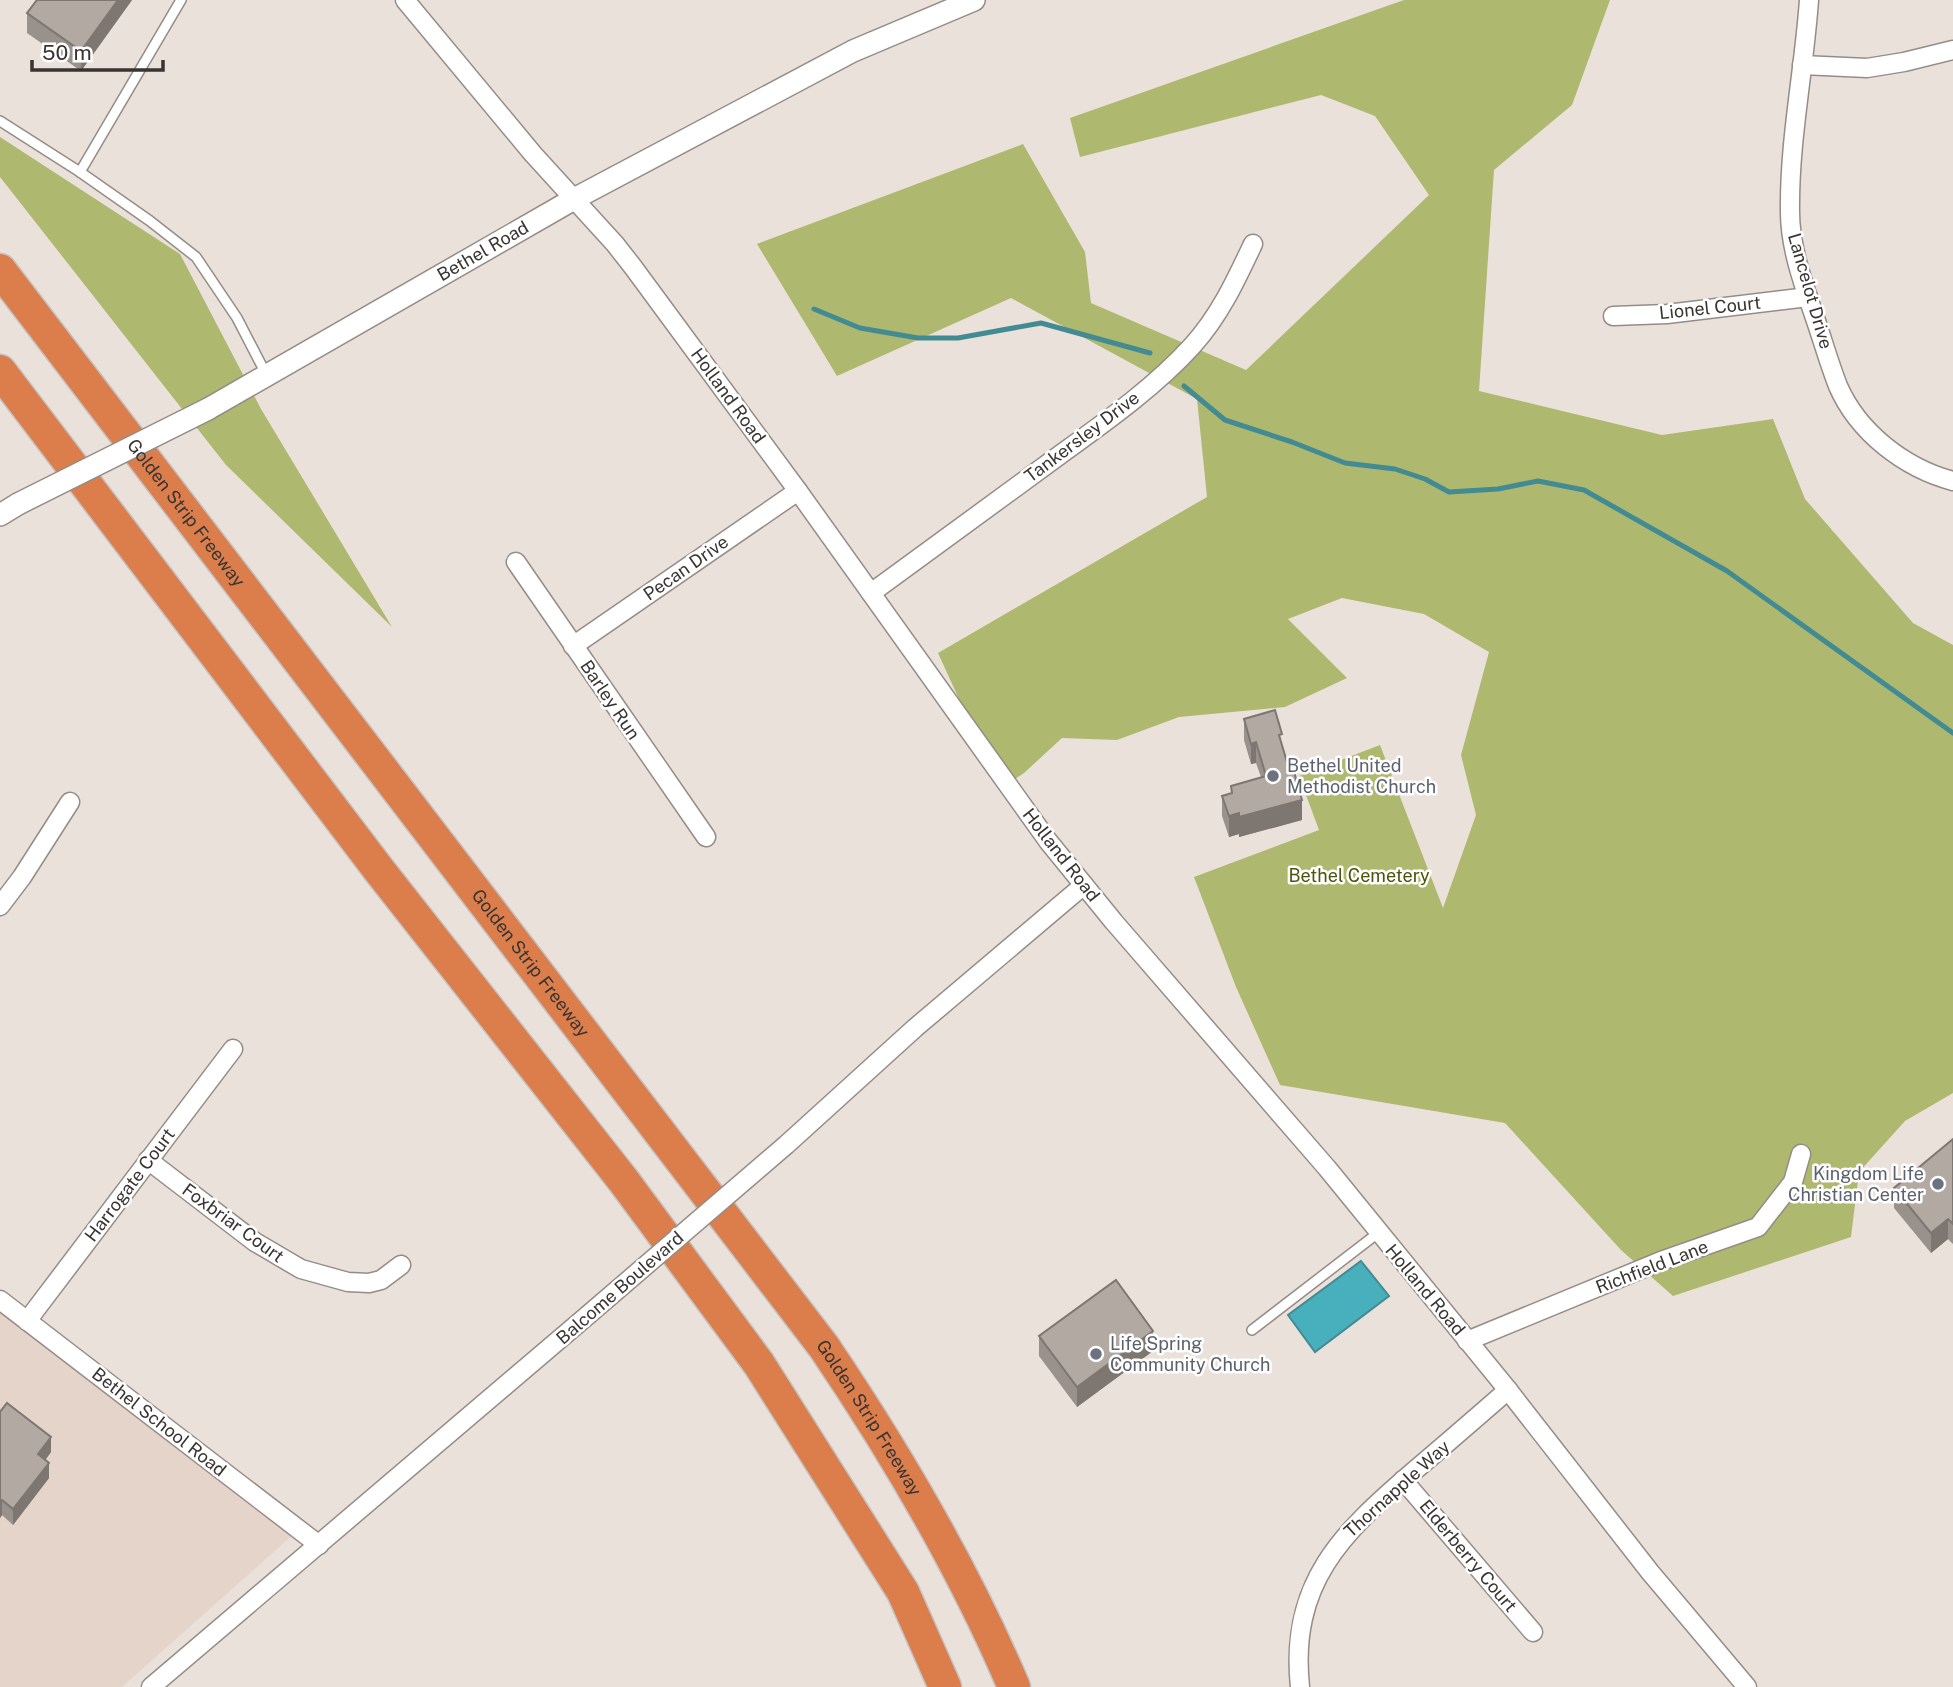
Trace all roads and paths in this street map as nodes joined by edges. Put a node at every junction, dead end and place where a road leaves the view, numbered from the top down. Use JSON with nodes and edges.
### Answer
{"nodes":[{"id":1,"x":181,"y":0,"type":"edge"},
{"id":2,"x":405,"y":0,"type":"edge"},
{"id":3,"x":974,"y":0,"type":"edge"},
{"id":4,"x":1809,"y":0,"type":"edge"},
{"id":5,"x":1953,"y":50,"type":"edge"},
{"id":6,"x":1802,"y":65,"type":"junction"},
{"id":7,"x":0,"y":121,"type":"edge"},
{"id":8,"x":80,"y":172,"type":"junction"},
{"id":9,"x":574,"y":199,"type":"junction"},
{"id":10,"x":1254,"y":244,"type":"dead end"},
{"id":11,"x":0,"y":270,"type":"edge"},
{"id":12,"x":1808,"y":297,"type":"junction"},
{"id":13,"x":1613,"y":316,"type":"dead end"},
{"id":14,"x":0,"y":371,"type":"edge"},
{"id":15,"x":266,"y":376,"type":"junction"},
{"id":16,"x":1953,"y":481,"type":"edge"},
{"id":17,"x":798,"y":491,"type":"junction"},
{"id":18,"x":9,"y":510,"type":"edge"},
{"id":19,"x":516,"y":562,"type":"dead end"},
{"id":20,"x":871,"y":593,"type":"junction"},
{"id":21,"x":573,"y":646,"type":"junction"},
{"id":22,"x":70,"y":802,"type":"dead end"},
{"id":23,"x":706,"y":837,"type":"dead end"},
{"id":24,"x":1084,"y":885,"type":"junction"},
{"id":25,"x":0,"y":906,"type":"edge"},
{"id":26,"x":233,"y":1049,"type":"dead end"},
{"id":27,"x":1801,"y":1154,"type":"dead end"},
{"id":28,"x":148,"y":1160,"type":"junction"},
{"id":29,"x":1378,"y":1233,"type":"junction"},
{"id":30,"x":401,"y":1265,"type":"dead end"},
{"id":31,"x":0,"y":1300,"type":"edge"},
{"id":32,"x":27,"y":1321,"type":"junction"},
{"id":33,"x":1252,"y":1330,"type":"dead end"},
{"id":34,"x":1467,"y":1341,"type":"junction"},
{"id":35,"x":1508,"y":1390,"type":"junction"},
{"id":36,"x":1403,"y":1480,"type":"junction"},
{"id":37,"x":319,"y":1545,"type":"junction"},
{"id":38,"x":1533,"y":1632,"type":"dead end"},
{"id":39,"x":151,"y":1687,"type":"edge"},
{"id":40,"x":945,"y":1687,"type":"edge"},
{"id":41,"x":1014,"y":1687,"type":"edge"},
{"id":42,"x":1300,"y":1687,"type":"edge"},
{"id":43,"x":1748,"y":1687,"type":"edge"}],
"edges":[{"from":1,"to":8,"type":"lane"},
{"from":2,"to":9,"type":"street","name":"Holland Road"},
{"from":3,"to":9,"type":"street","name":"Bethel Road"},
{"from":4,"to":6,"type":"street","name":"Lancelot Drive"},
{"from":5,"to":6,"type":"street"},
{"from":6,"to":12,"type":"street","name":"Lancelot Drive"},
{"from":7,"to":8,"type":"lane"},
{"from":8,"to":15,"type":"lane"},
{"from":9,"to":15,"type":"street","name":"Bethel Road"},
{"from":9,"to":17,"type":"street","name":"Holland Road"},
{"from":10,"to":20,"type":"street","name":"Tankersley Drive"},
{"from":11,"to":41,"type":"highway","name":"Golden Strip Freeway"},
{"from":12,"to":13,"type":"street","name":"Lionel Court"},
{"from":12,"to":16,"type":"street","name":"Lancelot Drive"},
{"from":14,"to":40,"type":"highway"},
{"from":15,"to":18,"type":"street","name":"Bethel Road","bridge":true},
{"from":17,"to":20,"type":"street","name":"Holland Road"},
{"from":17,"to":21,"type":"street","name":"Pecan Drive"},
{"from":19,"to":21,"type":"street","name":"Barley Run"},
{"from":20,"to":24,"type":"street","name":"Holland Road"},
{"from":21,"to":23,"type":"street","name":"Barley Run"},
{"from":22,"to":25,"type":"street"},
{"from":24,"to":29,"type":"street","name":"Holland Road"},
{"from":24,"to":37,"type":"street","name":"Balcome Boulevard","bridge":true},
{"from":26,"to":28,"type":"street","name":"Harrogate Court"},
{"from":27,"to":34,"type":"street","name":"Richfield Lane"},
{"from":28,"to":30,"type":"street","name":"Foxbriar Court"},
{"from":28,"to":32,"type":"street","name":"Harrogate Court"},
{"from":29,"to":33,"type":"lane"},
{"from":29,"to":34,"type":"street","name":"Holland Road"},
{"from":31,"to":32,"type":"street","name":"Bethel School Road"},
{"from":32,"to":37,"type":"street","name":"Bethel School Road"},
{"from":34,"to":35,"type":"street","name":"Holland Road"},
{"from":35,"to":36,"type":"street","name":"Thornapple Way"},
{"from":35,"to":43,"type":"street","name":"Holland Road"},
{"from":36,"to":38,"type":"street","name":"Elderberry Court"},
{"from":36,"to":42,"type":"street","name":"Thornapple Way"},
{"from":37,"to":39,"type":"street","name":"Balcome Boulevard"}]}
